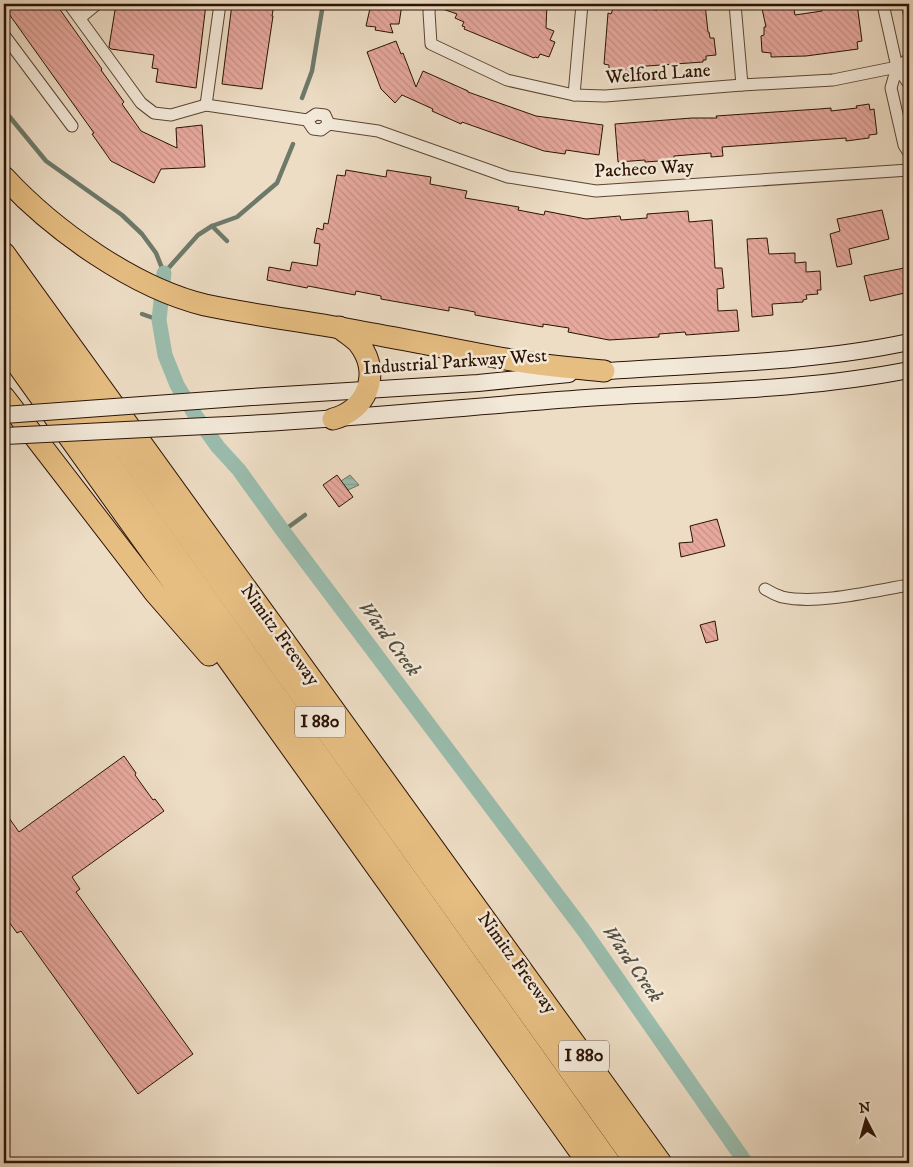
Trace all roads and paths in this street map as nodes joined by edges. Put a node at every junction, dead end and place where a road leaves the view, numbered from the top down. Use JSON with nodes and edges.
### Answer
{"nodes":[{"id":1,"x":69,"y":4,"type":"edge"},
{"id":2,"x":97,"y":4,"type":"edge"},
{"id":3,"x":220,"y":4,"type":"edge"},
{"id":4,"x":430,"y":4,"type":"edge"},
{"id":5,"x":582,"y":4,"type":"edge"},
{"id":6,"x":735,"y":4,"type":"edge"},
{"id":7,"x":883,"y":4,"type":"edge"},
{"id":8,"x":80,"y":18,"type":"junction"},
{"id":9,"x":4,"y":35,"type":"edge"},
{"id":10,"x":909,"y":58,"type":"edge"},
{"id":11,"x":896,"y":67,"type":"junction"},
{"id":12,"x":909,"y":70,"type":"edge"},
{"id":13,"x":909,"y":84,"type":"edge"},
{"id":14,"x":742,"y":85,"type":"junction"},
{"id":15,"x":574,"y":95,"type":"junction"},
{"id":16,"x":206,"y":106,"type":"junction"},
{"id":17,"x":72,"y":126,"type":"dead end"},
{"id":18,"x":909,"y":153,"type":"edge"},
{"id":19,"x":909,"y":170,"type":"edge"},
{"id":20,"x":4,"y":177,"type":"edge"},
{"id":21,"x":4,"y":253,"type":"edge"},
{"id":22,"x":4,"y":280,"type":"edge"},
{"id":23,"x":4,"y":315,"type":"edge"},
{"id":24,"x":338,"y":327,"type":"junction"},
{"id":25,"x":909,"y":342,"type":"edge"},
{"id":26,"x":4,"y":346,"type":"edge"},
{"id":27,"x":909,"y":370,"type":"edge"},
{"id":28,"x":604,"y":371,"type":"junction"},
{"id":29,"x":366,"y":389,"type":"junction"},
{"id":30,"x":4,"y":397,"type":"edge"},
{"id":31,"x":4,"y":415,"type":"edge"},
{"id":32,"x":333,"y":419,"type":"junction"},
{"id":33,"x":4,"y":436,"type":"edge"},
{"id":34,"x":909,"y":585,"type":"edge"},
{"id":35,"x":765,"y":589,"type":"dead end"},
{"id":36,"x":275,"y":728,"type":"junction"},
{"id":37,"x":588,"y":1163,"type":"edge"},
{"id":38,"x":610,"y":1163,"type":"edge"},
{"id":39,"x":636,"y":1163,"type":"edge"},
{"id":40,"x":661,"y":1163,"type":"edge"}],
"edges":[{"from":1,"to":8,"type":"street"},
{"from":2,"to":8,"type":"street"},
{"from":3,"to":16,"type":"street"},
{"from":4,"to":15,"type":"street","name":"Welford Lane"},
{"from":5,"to":15,"type":"street"},
{"from":6,"to":14,"type":"street"},
{"from":7,"to":11,"type":"street"},
{"from":8,"to":16,"type":"street"},
{"from":9,"to":17,"type":"street"},
{"from":10,"to":11,"type":"street"},
{"from":11,"to":12,"type":"street"},
{"from":11,"to":13,"type":"street"},
{"from":11,"to":14,"type":"street","name":"Welford Lane"},
{"from":11,"to":18,"type":"street"},
{"from":14,"to":15,"type":"street","name":"Welford Lane"},
{"from":16,"to":19,"type":"street","name":"Pacheco Way"},
{"from":20,"to":24,"type":"highway"},
{"from":21,"to":40,"type":"highway","name":"Nimitz Freeway","number":"I 880"},
{"from":22,"to":39,"type":"highway","number":"I 880"},
{"from":23,"to":38,"type":"highway","number":"I 880"},
{"from":24,"to":28,"type":"highway"},
{"from":24,"to":29,"type":"highway"},
{"from":25,"to":28,"type":"main road","name":"Industrial Parkway West"},
{"from":26,"to":36,"type":"highway","number":"I 880"},
{"from":27,"to":32,"type":"main road"},
{"from":28,"to":29,"type":"main road","name":"Industrial Parkway West"},
{"from":29,"to":31,"type":"main road","name":"Industrial Parkway West","bridge":true},
{"from":29,"to":32,"type":"highway"},
{"from":30,"to":36,"type":"highway"},
{"from":32,"to":33,"type":"main road","bridge":true},
{"from":34,"to":35,"type":"street"},
{"from":36,"to":37,"type":"highway","number":"I 880"}]}
